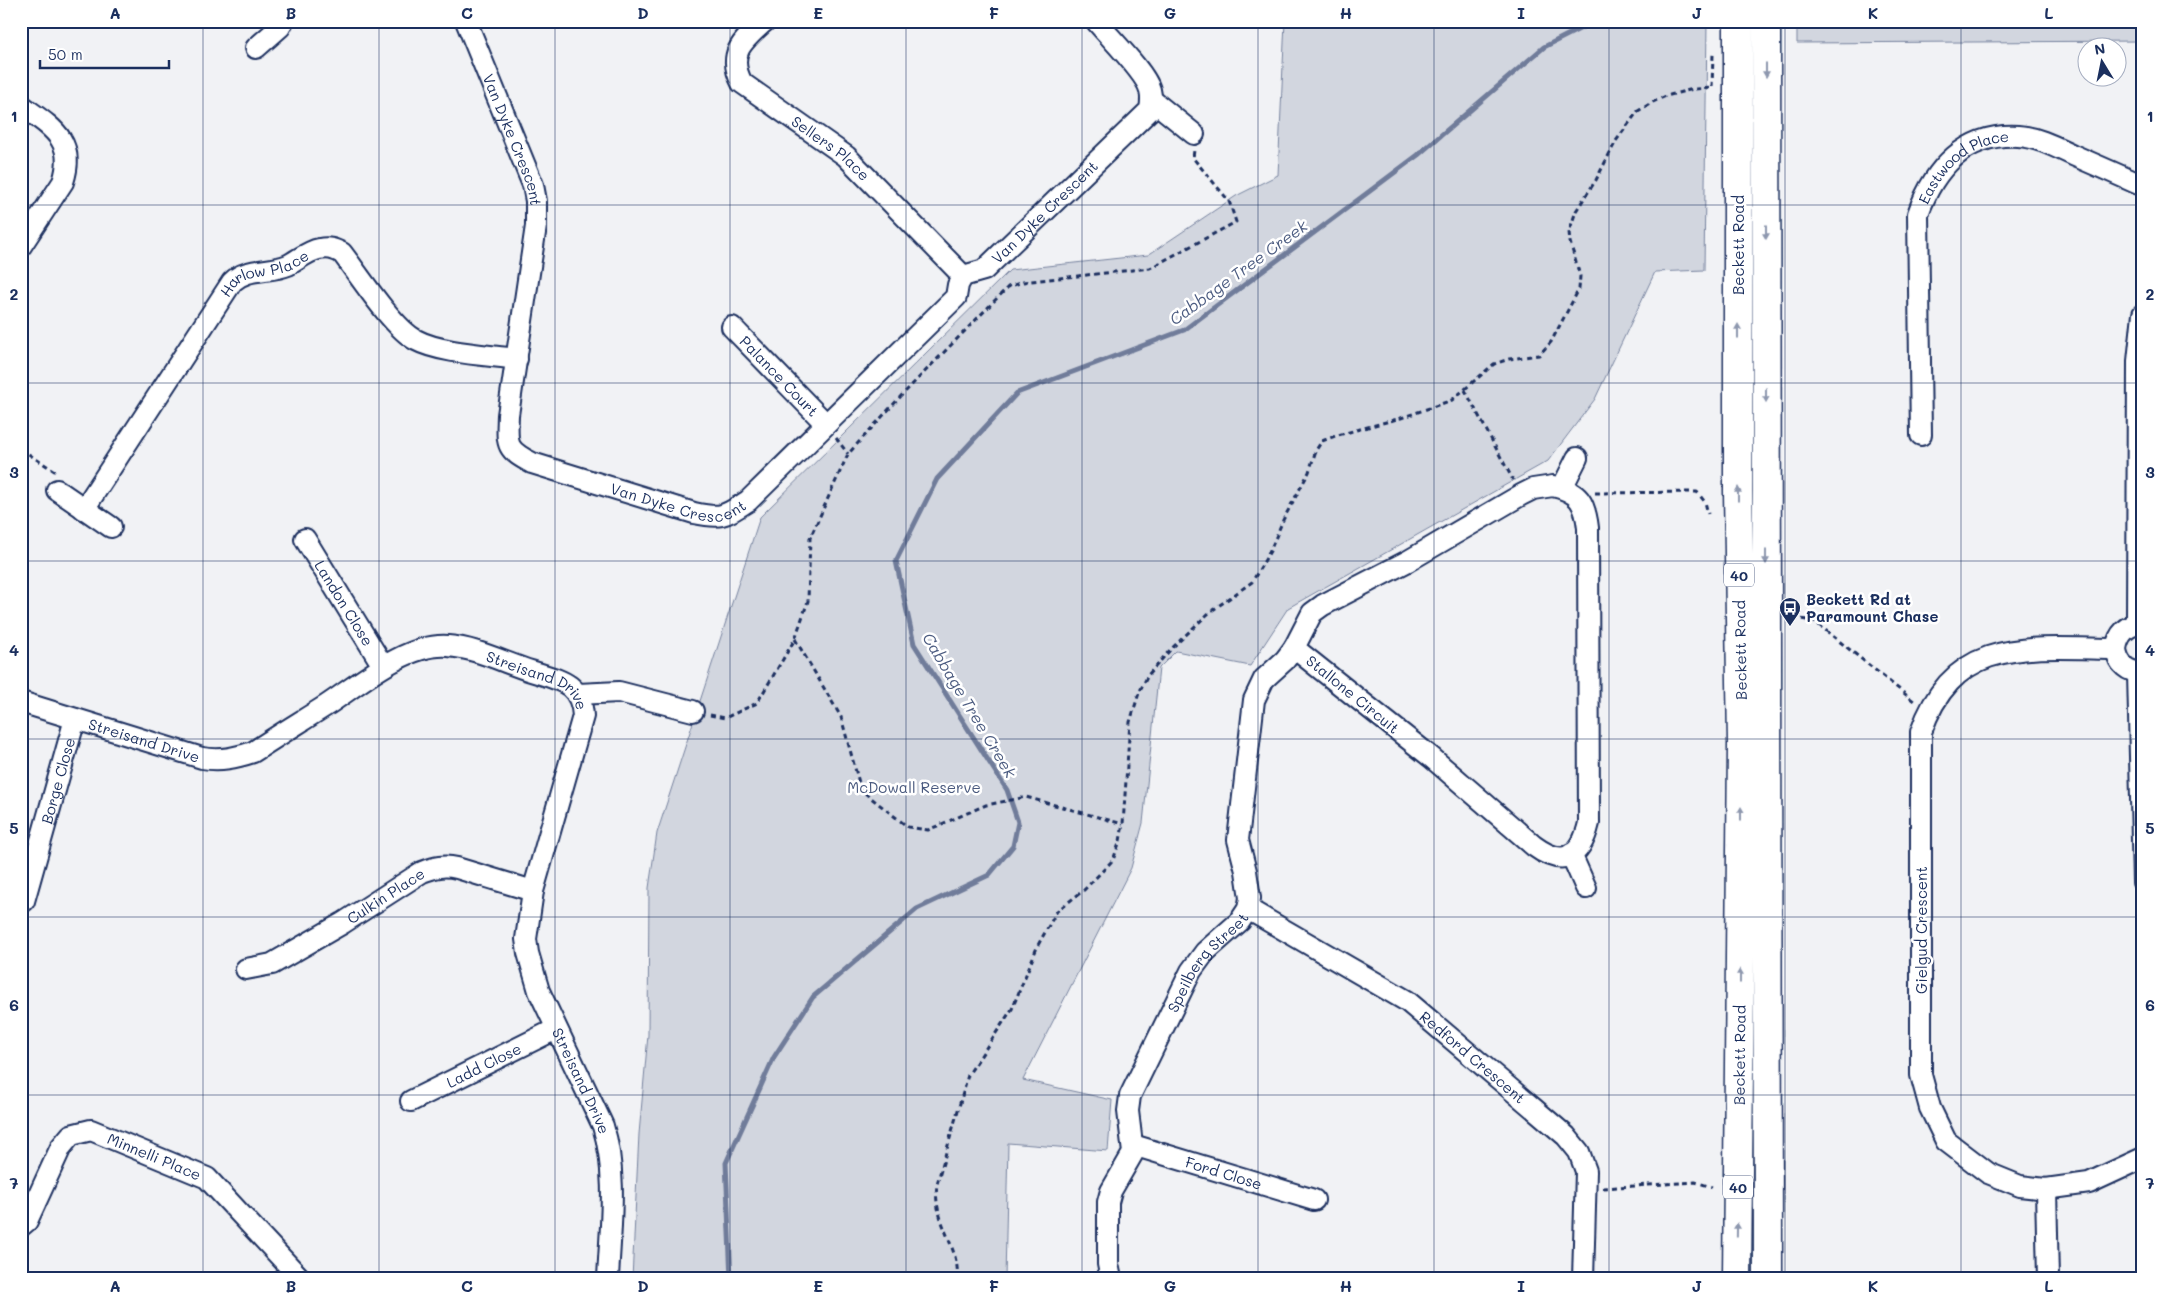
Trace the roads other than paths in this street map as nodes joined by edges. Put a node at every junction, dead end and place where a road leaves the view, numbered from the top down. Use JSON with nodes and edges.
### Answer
{"nodes":[{"id":1,"x":283,"y":21,"type":"edge"},
{"id":2,"x":466,"y":21,"type":"edge"},
{"id":3,"x":765,"y":21,"type":"edge"},
{"id":4,"x":1097,"y":21,"type":"edge"},
{"id":5,"x":1738,"y":21,"type":"edge"},
{"id":6,"x":1766,"y":21,"type":"edge"},
{"id":7,"x":256,"y":48,"type":"dead end"},
{"id":8,"x":1152,"y":100,"type":"junction"},
{"id":9,"x":21,"y":105,"type":"edge"},
{"id":10,"x":1194,"y":134,"type":"road end"},
{"id":11,"x":2143,"y":186,"type":"edge"},
{"id":12,"x":21,"y":246,"type":"edge"},
{"id":13,"x":963,"y":276,"type":"junction"},
{"id":14,"x":2143,"y":314,"type":"edge"},
{"id":15,"x":732,"y":327,"type":"dead end"},
{"id":16,"x":517,"y":359,"type":"junction"},
{"id":17,"x":2140,"y":409,"type":"edge"},
{"id":18,"x":826,"y":423,"type":"junction"},
{"id":19,"x":1921,"y":435,"type":"dead end"},
{"id":20,"x":1577,"y":458,"type":"dead end"},
{"id":21,"x":1562,"y":488,"type":"junction"},
{"id":22,"x":57,"y":490,"type":"dead end"},
{"id":23,"x":84,"y":508,"type":"junction"},
{"id":24,"x":111,"y":527,"type":"dead end"},
{"id":25,"x":305,"y":539,"type":"dead end"},
{"id":26,"x":2140,"y":624,"type":"edge"},
{"id":27,"x":1294,"y":648,"type":"junction"},
{"id":28,"x":2116,"y":649,"type":"junction"},
{"id":29,"x":383,"y":666,"type":"junction"},
{"id":30,"x":2140,"y":672,"type":"edge"},
{"id":31,"x":578,"y":694,"type":"junction"},
{"id":32,"x":21,"y":702,"type":"edge"},
{"id":33,"x":693,"y":711,"type":"road end"},
{"id":34,"x":75,"y":719,"type":"junction"},
{"id":35,"x":1571,"y":854,"type":"junction"},
{"id":36,"x":2143,"y":882,"type":"edge"},
{"id":37,"x":1586,"y":888,"type":"dead end"},
{"id":38,"x":533,"y":890,"type":"junction"},
{"id":39,"x":24,"y":901,"type":"dead end"},
{"id":40,"x":1248,"y":909,"type":"junction"},
{"id":41,"x":246,"y":969,"type":"dead end"},
{"id":42,"x":556,"y":1029,"type":"junction"},
{"id":43,"x":411,"y":1101,"type":"dead end"},
{"id":44,"x":1133,"y":1145,"type":"junction"},
{"id":45,"x":2143,"y":1158,"type":"edge"},
{"id":46,"x":2046,"y":1189,"type":"junction"},
{"id":47,"x":1314,"y":1200,"type":"dead end"},
{"id":48,"x":21,"y":1226,"type":"edge"},
{"id":49,"x":301,"y":1279,"type":"edge"},
{"id":50,"x":608,"y":1279,"type":"edge"},
{"id":51,"x":1111,"y":1279,"type":"edge"},
{"id":52,"x":1583,"y":1279,"type":"edge"},
{"id":53,"x":1736,"y":1279,"type":"edge"},
{"id":54,"x":1768,"y":1279,"type":"edge"},
{"id":55,"x":2048,"y":1279,"type":"edge"}],
"edges":[{"from":1,"to":7,"type":"street"},
{"from":2,"to":16,"type":"street","name":"Van Dyke Crescent"},
{"from":3,"to":13,"type":"street","name":"Sellers Place"},
{"from":4,"to":8,"type":"street"},
{"from":53,"to":5,"type":"main road","name":"Beckett Road","number":"40","one_way":true},
{"from":6,"to":54,"type":"main road","name":"Beckett Road","number":"40","one_way":true},
{"from":8,"to":10,"type":"street"},
{"from":8,"to":13,"type":"street","name":"Van Dyke Crescent"},
{"from":9,"to":12,"type":"street"},
{"from":11,"to":19,"type":"street","name":"Eastwood Place"},
{"from":13,"to":18,"type":"street","name":"Van Dyke Crescent"},
{"from":14,"to":17,"type":"street"},
{"from":15,"to":18,"type":"street","name":"Palance Court"},
{"from":16,"to":18,"type":"street","name":"Van Dyke Crescent"},
{"from":16,"to":23,"type":"street","name":"Harlow Place"},
{"from":17,"to":26,"type":"street"},
{"from":20,"to":21,"type":"street"},
{"from":21,"to":27,"type":"street","name":"Stallone Circuit"},
{"from":21,"to":35,"type":"street"},
{"from":22,"to":23,"type":"street"},
{"from":23,"to":24,"type":"street"},
{"from":25,"to":29,"type":"street","name":"Landon Close"},
{"from":26,"to":28,"type":"street"},
{"from":27,"to":35,"type":"street","name":"Stallone Circuit"},
{"from":27,"to":40,"type":"street","name":"Speilberg Street"},
{"from":28,"to":30,"type":"street"},
{"from":28,"to":46,"type":"street","name":"Gielgud Crescent"},
{"from":29,"to":31,"type":"street","name":"Streisand Drive"},
{"from":29,"to":34,"type":"street","name":"Streisand Drive"},
{"from":30,"to":36,"type":"street"},
{"from":31,"to":33,"type":"street"},
{"from":31,"to":38,"type":"street","name":"Streisand Drive"},
{"from":32,"to":34,"type":"street","name":"Streisand Drive"},
{"from":34,"to":39,"type":"street","name":"Borge Close"},
{"from":35,"to":37,"type":"street"},
{"from":38,"to":41,"type":"street","name":"Culkin Place"},
{"from":38,"to":42,"type":"street","name":"Streisand Drive"},
{"from":40,"to":44,"type":"street","name":"Speilberg Street"},
{"from":40,"to":52,"type":"street","name":"Redford Crescent"},
{"from":42,"to":43,"type":"street","name":"Ladd Close"},
{"from":42,"to":50,"type":"street","name":"Streisand Drive"},
{"from":44,"to":47,"type":"street","name":"Ford Close"},
{"from":44,"to":51,"type":"street","name":"Speilberg Street"},
{"from":45,"to":46,"type":"street","name":"Gielgud Crescent"},
{"from":46,"to":55,"type":"street"},
{"from":48,"to":49,"type":"street","name":"Minnelli Place"}]}
